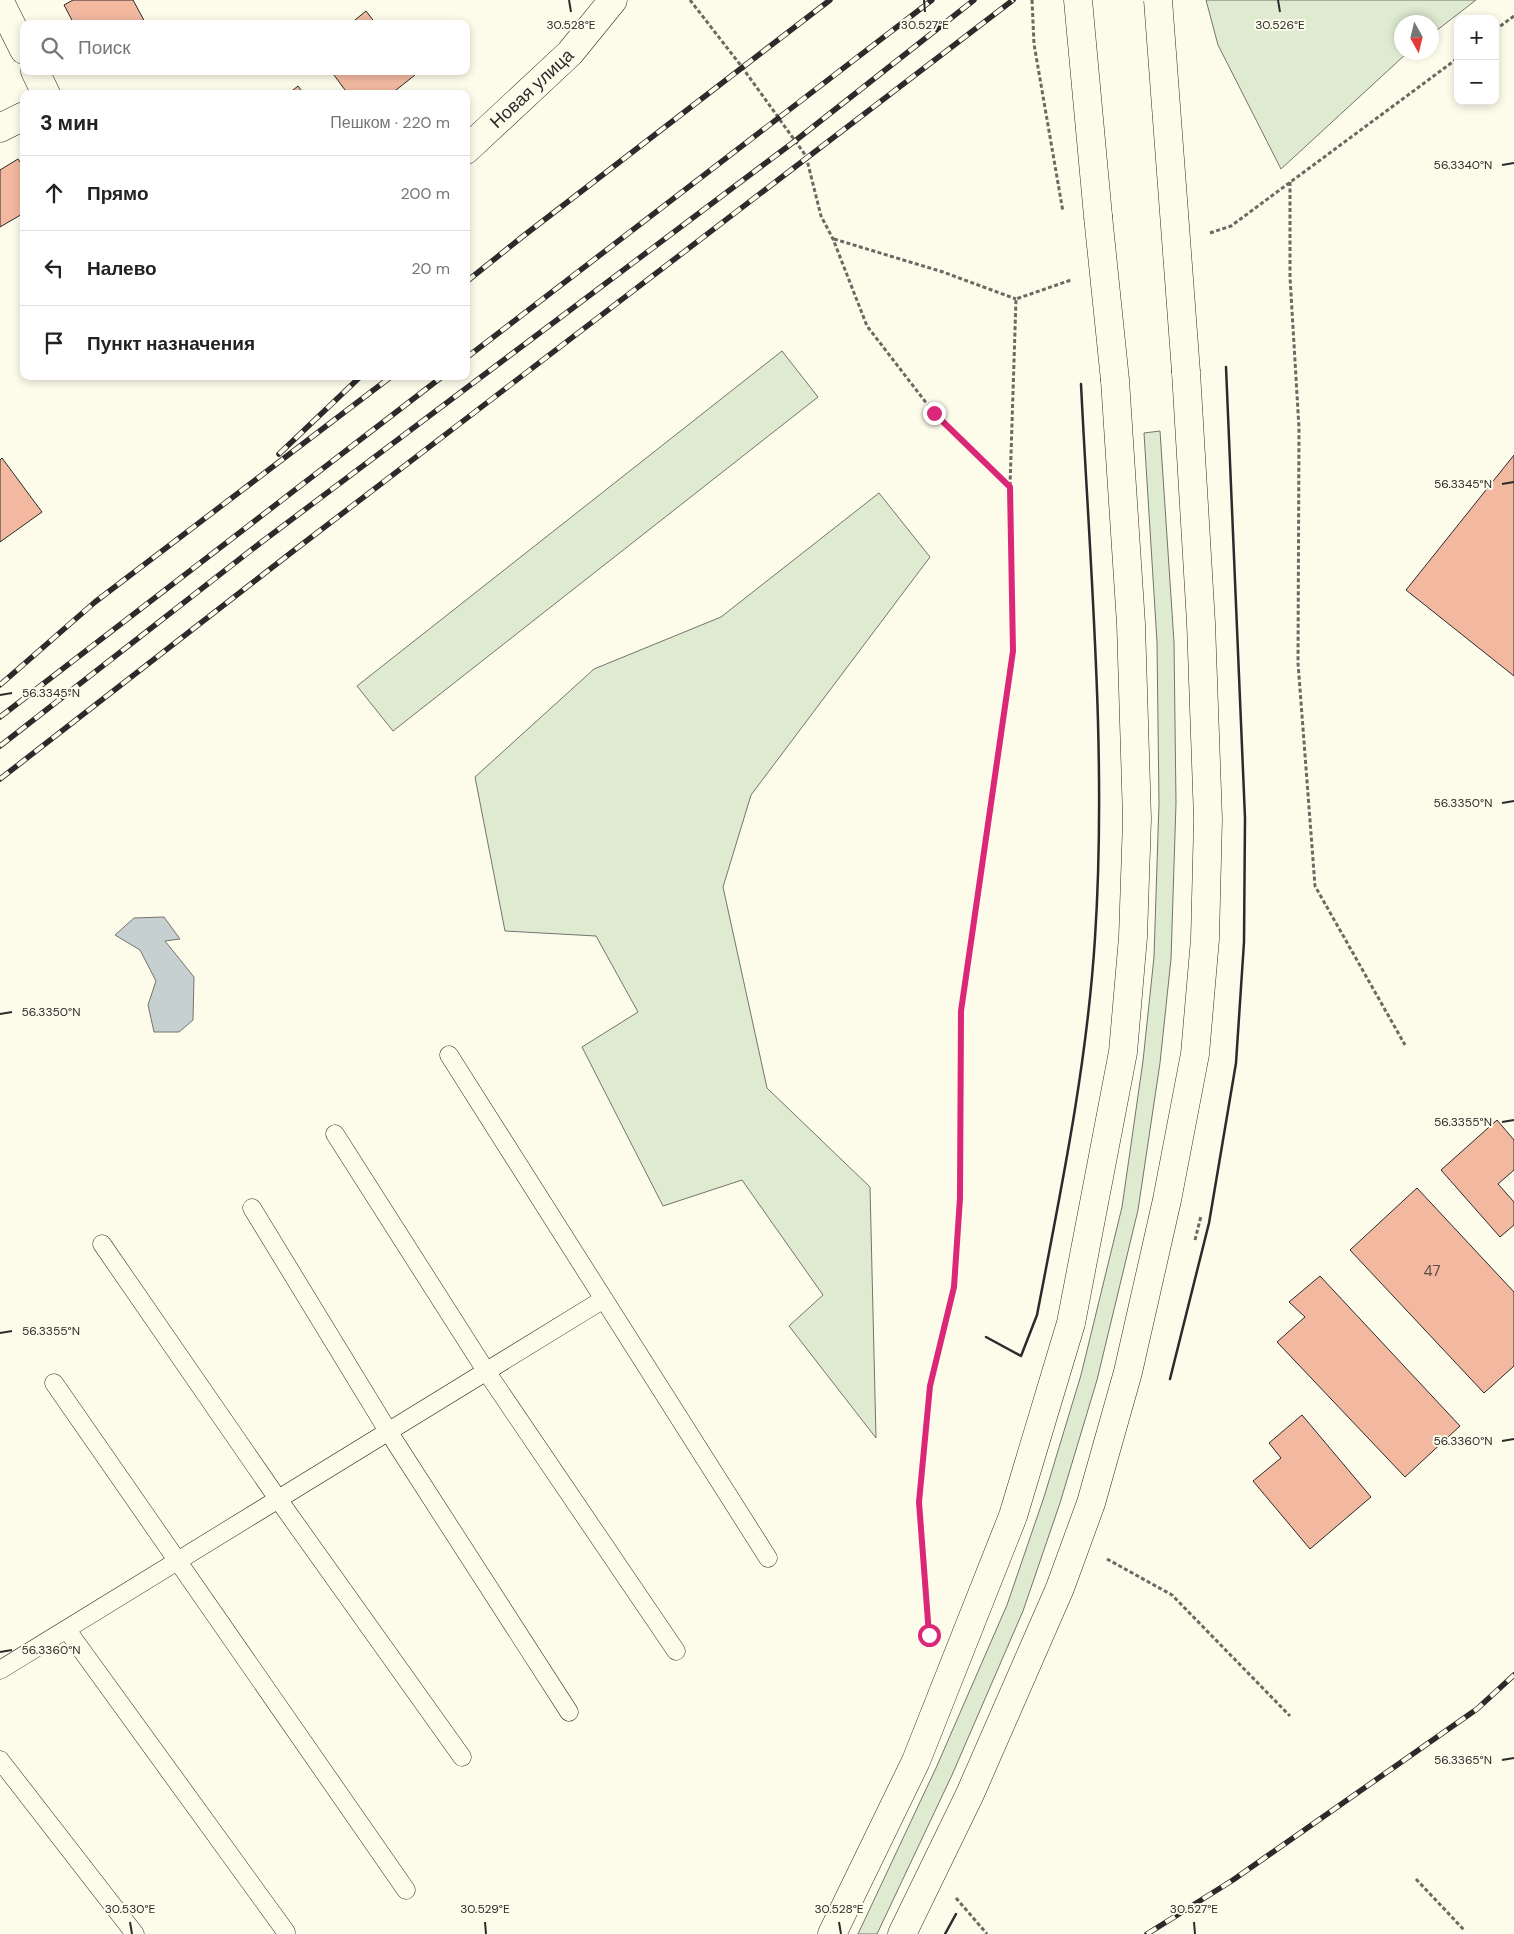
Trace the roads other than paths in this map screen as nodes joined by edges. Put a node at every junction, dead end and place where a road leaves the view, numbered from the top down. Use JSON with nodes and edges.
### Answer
{"nodes":[{"id":1,"x":613,"y":0,"type":"edge"},
{"id":2,"x":1078,"y":0,"type":"edge"},
{"id":3,"x":1158,"y":0,"type":"edge"},
{"id":4,"x":0,"y":2,"type":"edge"},
{"id":5,"x":20,"y":42,"type":"edge"},
{"id":6,"x":37,"y":75,"type":"edge"},
{"id":7,"x":44,"y":90,"type":"edge"},
{"id":8,"x":20,"y":118,"type":"edge"},
{"id":9,"x":0,"y":128,"type":"edge"},
{"id":10,"x":470,"y":146,"type":"edge"},
{"id":11,"x":449,"y":1055,"type":"dead end"},
{"id":12,"x":335,"y":1134,"type":"dead end"},
{"id":13,"x":252,"y":1208,"type":"dead end"},
{"id":14,"x":102,"y":1244,"type":"dead end"},
{"id":15,"x":604,"y":1299,"type":"junction"},
{"id":16,"x":486,"y":1371,"type":"junction"},
{"id":17,"x":54,"y":1383,"type":"dead end"},
{"id":18,"x":388,"y":1431,"type":"junction"},
{"id":19,"x":278,"y":1499,"type":"junction"},
{"id":20,"x":768,"y":1558,"type":"dead end"},
{"id":21,"x":178,"y":1561,"type":"junction"},
{"id":22,"x":67,"y":1630,"type":"junction"},
{"id":23,"x":676,"y":1651,"type":"dead end"},
{"id":24,"x":0,"y":1670,"type":"edge"},
{"id":25,"x":569,"y":1712,"type":"dead end"},
{"id":26,"x":462,"y":1757,"type":"dead end"},
{"id":27,"x":0,"y":1760,"type":"edge"},
{"id":28,"x":406,"y":1890,"type":"dead end"},
{"id":29,"x":286,"y":1932,"type":"dead end"},
{"id":30,"x":136,"y":1934,"type":"edge"},
{"id":31,"x":832,"y":1934,"type":"edge"},
{"id":32,"x":902,"y":1934,"type":"edge"}],
"edges":[{"from":1,"to":10,"type":"main road","name":"Новая улица"},
{"from":2,"to":31,"type":"main road","bridge":true},
{"from":3,"to":32,"type":"main road","bridge":true},
{"from":4,"to":5,"type":"main road"},
{"from":6,"to":7,"type":"main road"},
{"from":8,"to":9,"type":"main road"},
{"from":11,"to":15,"type":"lane"},
{"from":12,"to":16,"type":"lane"},
{"from":13,"to":18,"type":"lane"},
{"from":14,"to":19,"type":"lane"},
{"from":15,"to":16,"type":"lane"},
{"from":15,"to":20,"type":"lane"},
{"from":16,"to":18,"type":"lane"},
{"from":16,"to":23,"type":"lane"},
{"from":17,"to":21,"type":"lane"},
{"from":18,"to":19,"type":"lane"},
{"from":18,"to":25,"type":"lane"},
{"from":19,"to":21,"type":"lane"},
{"from":19,"to":26,"type":"lane"},
{"from":21,"to":22,"type":"lane"},
{"from":21,"to":28,"type":"lane"},
{"from":22,"to":24,"type":"lane"},
{"from":22,"to":29,"type":"lane"},
{"from":27,"to":30,"type":"lane"}]}
